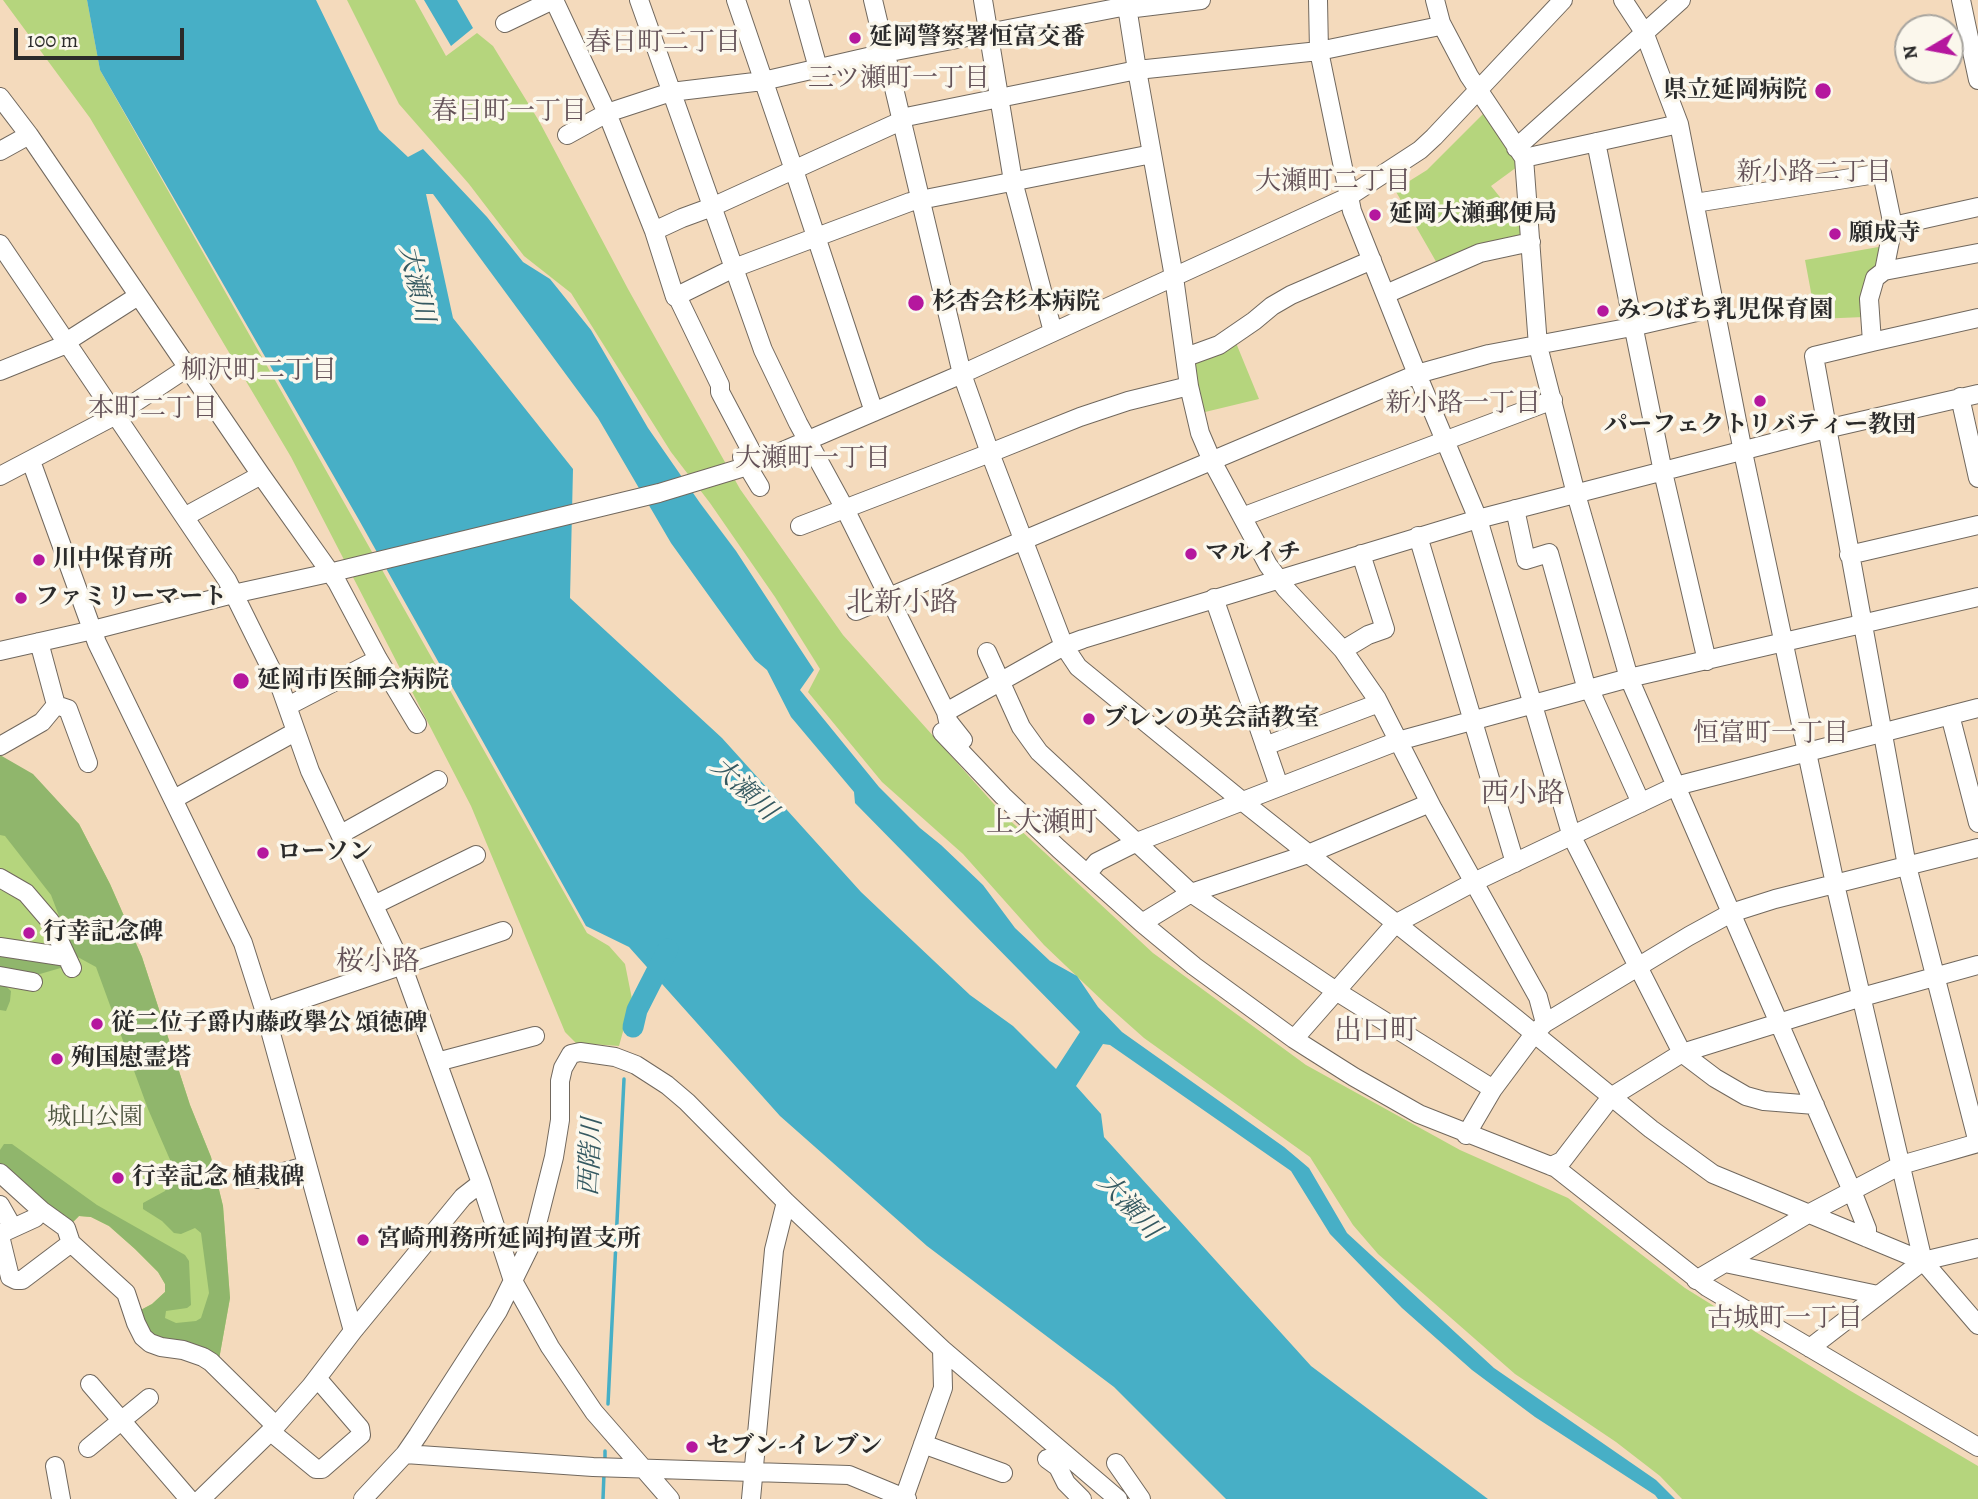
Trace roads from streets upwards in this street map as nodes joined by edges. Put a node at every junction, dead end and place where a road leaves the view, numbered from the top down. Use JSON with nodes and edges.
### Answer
{"nodes":[{"id":1,"x":553,"y":0,"type":"edge"},
{"id":2,"x":639,"y":0,"type":"edge"},
{"id":3,"x":736,"y":0,"type":"edge"},
{"id":4,"x":799,"y":0,"type":"edge"},
{"id":5,"x":873,"y":0,"type":"edge"},
{"id":6,"x":983,"y":0,"type":"edge"},
{"id":7,"x":1200,"y":0,"type":"edge"},
{"id":8,"x":1318,"y":0,"type":"edge"},
{"id":9,"x":1435,"y":0,"type":"edge"},
{"id":10,"x":1563,"y":0,"type":"edge"},
{"id":11,"x":1623,"y":0,"type":"edge"},
{"id":12,"x":1681,"y":0,"type":"edge"},
{"id":13,"x":1961,"y":0,"type":"edge"},
{"id":14,"x":1127,"y":5,"type":"edge"},
{"id":15,"x":505,"y":23,"type":"dead end"},
{"id":16,"x":1441,"y":23,"type":"junction"},
{"id":17,"x":988,"y":32,"type":"junction"},
{"id":18,"x":1644,"y":32,"type":"junction"},
{"id":19,"x":1320,"y":51,"type":"junction"},
{"id":20,"x":886,"y":53,"type":"junction"},
{"id":21,"x":818,"y":68,"type":"junction"},
{"id":22,"x":1977,"y":69,"type":"edge"},
{"id":23,"x":1137,"y":70,"type":"junction"},
{"id":24,"x":764,"y":81,"type":"junction"},
{"id":25,"x":1478,"y":91,"type":"junction"},
{"id":26,"x":671,"y":92,"type":"junction"},
{"id":27,"x":0,"y":97,"type":"edge"},
{"id":28,"x":1000,"y":99,"type":"junction"},
{"id":29,"x":607,"y":113,"type":"junction"},
{"id":30,"x":901,"y":120,"type":"junction"},
{"id":31,"x":1679,"y":124,"type":"junction"},
{"id":32,"x":29,"y":135,"type":"junction"},
{"id":33,"x":567,"y":135,"type":"dead end"},
{"id":34,"x":1596,"y":142,"type":"junction"},
{"id":35,"x":0,"y":151,"type":"edge"},
{"id":36,"x":1520,"y":153,"type":"junction"},
{"id":37,"x":1152,"y":154,"type":"junction"},
{"id":38,"x":794,"y":170,"type":"junction"},
{"id":39,"x":1013,"y":181,"type":"junction"},
{"id":40,"x":1348,"y":197,"type":"junction"},
{"id":41,"x":920,"y":199,"type":"junction"},
{"id":42,"x":1695,"y":203,"type":"junction"},
{"id":43,"x":712,"y":207,"type":"junction"},
{"id":44,"x":1978,"y":207,"type":"edge"},
{"id":45,"x":1893,"y":226,"type":"junction"},
{"id":46,"x":654,"y":232,"type":"junction"},
{"id":47,"x":816,"y":237,"type":"junction"},
{"id":48,"x":1531,"y":242,"type":"junction"},
{"id":49,"x":0,"y":244,"type":"edge"},
{"id":50,"x":1978,"y":253,"type":"edge"},
{"id":51,"x":1371,"y":260,"type":"junction"},
{"id":52,"x":734,"y":268,"type":"junction"},
{"id":53,"x":1884,"y":271,"type":"junction"},
{"id":54,"x":1174,"y":277,"type":"junction"},
{"id":55,"x":1386,"y":294,"type":"junction"},
{"id":56,"x":138,"y":296,"type":"junction"},
{"id":57,"x":677,"y":296,"type":"junction"},
{"id":58,"x":1714,"y":309,"type":"junction"},
{"id":59,"x":1978,"y":318,"type":"edge"},
{"id":60,"x":1632,"y":327,"type":"junction"},
{"id":61,"x":1053,"y":332,"type":"junction"},
{"id":62,"x":1872,"y":342,"type":"junction"},
{"id":63,"x":67,"y":343,"type":"junction"},
{"id":64,"x":1538,"y":346,"type":"junction"},
{"id":65,"x":1186,"y":357,"type":"junction"},
{"id":66,"x":187,"y":368,"type":"junction"},
{"id":67,"x":0,"y":371,"type":"edge"},
{"id":68,"x":962,"y":374,"type":"junction"},
{"id":69,"x":1417,"y":374,"type":"junction"},
{"id":70,"x":1189,"y":386,"type":"junction"},
{"id":71,"x":1978,"y":394,"type":"edge"},
{"id":72,"x":1960,"y":397,"type":"junction"},
{"id":73,"x":1553,"y":400,"type":"junction"},
{"id":74,"x":874,"y":412,"type":"junction"},
{"id":75,"x":116,"y":415,"type":"junction"},
{"id":76,"x":1826,"y":429,"type":"junction"},
{"id":77,"x":727,"y":433,"type":"dead end"},
{"id":78,"x":808,"y":440,"type":"junction"},
{"id":79,"x":1444,"y":441,"type":"junction"},
{"id":80,"x":1743,"y":452,"type":"junction"},
{"id":81,"x":990,"y":453,"type":"junction"},
{"id":82,"x":31,"y":461,"type":"junction"},
{"id":83,"x":1212,"y":461,"type":"junction"},
{"id":84,"x":749,"y":465,"type":"junction"},
{"id":85,"x":1662,"y":472,"type":"junction"},
{"id":86,"x":261,"y":475,"type":"junction"},
{"id":87,"x":0,"y":476,"type":"edge"},
{"id":88,"x":1978,"y":478,"type":"edge"},
{"id":89,"x":760,"y":487,"type":"dead end"},
{"id":90,"x":1576,"y":494,"type":"junction"},
{"id":91,"x":845,"y":509,"type":"junction"},
{"id":92,"x":1515,"y":509,"type":"junction"},
{"id":93,"x":186,"y":516,"type":"junction"},
{"id":94,"x":1242,"y":517,"type":"junction"},
{"id":95,"x":1478,"y":519,"type":"junction"},
{"id":96,"x":1978,"y":525,"type":"edge"},
{"id":97,"x":800,"y":526,"type":"dead end"},
{"id":98,"x":1418,"y":536,"type":"junction"},
{"id":99,"x":1023,"y":541,"type":"junction"},
{"id":100,"x":1361,"y":554,"type":"junction"},
{"id":101,"x":1849,"y":555,"type":"junction"},
{"id":102,"x":336,"y":571,"type":"junction"},
{"id":103,"x":1279,"y":580,"type":"junction"},
{"id":104,"x":233,"y":594,"type":"junction"},
{"id":105,"x":890,"y":597,"type":"junction"},
{"id":106,"x":1978,"y":597,"type":"edge"},
{"id":107,"x":1214,"y":598,"type":"junction"},
{"id":108,"x":856,"y":611,"type":"dead end"},
{"id":109,"x":1862,"y":624,"type":"junction"},
{"id":110,"x":93,"y":630,"type":"junction"},
{"id":111,"x":39,"y":642,"type":"junction"},
{"id":112,"x":1784,"y":642,"type":"junction"},
{"id":113,"x":1064,"y":646,"type":"junction"},
{"id":114,"x":1343,"y":650,"type":"junction"},
{"id":115,"x":0,"y":651,"type":"edge"},
{"id":116,"x":986,"y":652,"type":"dead end"},
{"id":117,"x":378,"y":659,"type":"junction"},
{"id":118,"x":1707,"y":661,"type":"junction"},
{"id":119,"x":1629,"y":678,"type":"junction"},
{"id":120,"x":1000,"y":682,"type":"junction"},
{"id":121,"x":1588,"y":690,"type":"junction"},
{"id":122,"x":1379,"y":703,"type":"junction"},
{"id":123,"x":56,"y":705,"type":"junction"},
{"id":124,"x":1532,"y":705,"type":"junction"},
{"id":125,"x":288,"y":706,"type":"junction"},
{"id":126,"x":1978,"y":708,"type":"edge"},
{"id":127,"x":946,"y":712,"type":"junction"},
{"id":128,"x":1950,"y":715,"type":"junction"},
{"id":129,"x":1472,"y":720,"type":"junction"},
{"id":130,"x":416,"y":724,"type":"dead end"},
{"id":131,"x":295,"y":732,"type":"junction"},
{"id":132,"x":942,"y":732,"type":"dead end"},
{"id":133,"x":1882,"y":732,"type":"junction"},
{"id":134,"x":1398,"y":741,"type":"junction"},
{"id":135,"x":0,"y":746,"type":"edge"},
{"id":136,"x":1265,"y":746,"type":"junction"},
{"id":137,"x":1807,"y":752,"type":"junction"},
{"id":138,"x":88,"y":763,"type":"dead end"},
{"id":139,"x":975,"y":766,"type":"junction"},
{"id":140,"x":438,"y":779,"type":"dead end"},
{"id":141,"x":1279,"y":786,"type":"junction"},
{"id":142,"x":1676,"y":786,"type":"junction"},
{"id":143,"x":174,"y":799,"type":"junction"},
{"id":144,"x":1242,"y":801,"type":"junction"},
{"id":145,"x":1430,"y":803,"type":"junction"},
{"id":146,"x":1641,"y":803,"type":"junction"},
{"id":147,"x":1978,"y":823,"type":"edge"},
{"id":148,"x":341,"y":834,"type":"junction"},
{"id":149,"x":1572,"y":837,"type":"junction"},
{"id":150,"x":1137,"y":842,"type":"junction"},
{"id":151,"x":1978,"y":848,"type":"edge"},
{"id":152,"x":1308,"y":854,"type":"junction"},
{"id":153,"x":476,"y":855,"type":"dead end"},
{"id":154,"x":1515,"y":863,"type":"junction"},
{"id":155,"x":1907,"y":866,"type":"junction"},
{"id":156,"x":1087,"y":874,"type":"junction"},
{"id":157,"x":0,"y":878,"type":"edge"},
{"id":158,"x":1474,"y":882,"type":"junction"},
{"id":159,"x":1835,"y":884,"type":"junction"},
{"id":160,"x":1191,"y":893,"type":"junction"},
{"id":161,"x":374,"y":905,"type":"junction"},
{"id":162,"x":1731,"y":913,"type":"junction"},
{"id":163,"x":1142,"y":923,"type":"junction"},
{"id":164,"x":1395,"y":924,"type":"junction"},
{"id":165,"x":503,"y":931,"type":"dead end"},
{"id":166,"x":0,"y":947,"type":"edge"},
{"id":167,"x":402,"y":965,"type":"junction"},
{"id":168,"x":1978,"y":965,"type":"edge"},
{"id":169,"x":1638,"y":967,"type":"junction"},
{"id":170,"x":0,"y":976,"type":"edge"},
{"id":171,"x":1935,"y":976,"type":"junction"},
{"id":172,"x":33,"y":982,"type":"dead end"},
{"id":173,"x":1336,"y":991,"type":"junction"},
{"id":174,"x":1862,"y":997,"type":"junction"},
{"id":175,"x":265,"y":1012,"type":"junction"},
{"id":176,"x":1778,"y":1022,"type":"junction"},
{"id":177,"x":1540,"y":1029,"type":"junction"},
{"id":178,"x":535,"y":1036,"type":"dead end"},
{"id":179,"x":1294,"y":1039,"type":"junction"},
{"id":180,"x":1682,"y":1053,"type":"junction"},
{"id":181,"x":437,"y":1062,"type":"junction"},
{"id":182,"x":1493,"y":1089,"type":"junction"},
{"id":183,"x":1611,"y":1097,"type":"junction"},
{"id":184,"x":1815,"y":1105,"type":"junction"},
{"id":185,"x":1466,"y":1135,"type":"junction"},
{"id":186,"x":1978,"y":1143,"type":"edge"},
{"id":187,"x":1900,"y":1165,"type":"junction"},
{"id":188,"x":306,"y":1166,"type":"junction"},
{"id":189,"x":1558,"y":1167,"type":"junction"},
{"id":190,"x":0,"y":1173,"type":"edge"},
{"id":191,"x":258,"y":1179,"type":"dead end"},
{"id":192,"x":481,"y":1183,"type":"junction"},
{"id":193,"x":1852,"y":1191,"type":"junction"},
{"id":194,"x":786,"y":1202,"type":"junction"},
{"id":195,"x":0,"y":1205,"type":"edge"},
{"id":196,"x":41,"y":1210,"type":"junction"},
{"id":197,"x":1808,"y":1214,"type":"junction"},
{"id":198,"x":4,"y":1233,"type":"edge"},
{"id":199,"x":1867,"y":1238,"type":"junction"},
{"id":200,"x":71,"y":1243,"type":"junction"},
{"id":201,"x":1978,"y":1248,"type":"edge"},
{"id":202,"x":1923,"y":1261,"type":"junction"},
{"id":203,"x":1725,"y":1263,"type":"junction"},
{"id":204,"x":1696,"y":1279,"type":"junction"},
{"id":205,"x":513,"y":1281,"type":"junction"},
{"id":206,"x":1878,"y":1295,"type":"junction"},
{"id":207,"x":1977,"y":1322,"type":"edge"},
{"id":208,"x":352,"y":1331,"type":"junction"},
{"id":209,"x":1810,"y":1348,"type":"junction"},
{"id":210,"x":942,"y":1349,"type":"junction"},
{"id":211,"x":317,"y":1378,"type":"junction"},
{"id":212,"x":90,"y":1384,"type":"dead end"},
{"id":213,"x":149,"y":1398,"type":"dead end"},
{"id":214,"x":122,"y":1420,"type":"junction"},
{"id":215,"x":273,"y":1429,"type":"junction"},
{"id":216,"x":1975,"y":1440,"type":"edge"},
{"id":217,"x":923,"y":1444,"type":"junction"},
{"id":218,"x":88,"y":1448,"type":"dead end"},
{"id":219,"x":405,"y":1454,"type":"junction"},
{"id":220,"x":1047,"y":1459,"type":"dead end"},
{"id":221,"x":1070,"y":1459,"type":"junction"},
{"id":222,"x":1116,"y":1463,"type":"dead end"},
{"id":223,"x":55,"y":1466,"type":"dead end"},
{"id":224,"x":641,"y":1467,"type":"junction"},
{"id":225,"x":752,"y":1472,"type":"junction"},
{"id":226,"x":1003,"y":1472,"type":"dead end"},
{"id":227,"x":905,"y":1498,"type":"edge"},
{"id":228,"x":61,"y":1499,"type":"edge"},
{"id":229,"x":189,"y":1499,"type":"edge"},
{"id":230,"x":201,"y":1499,"type":"edge"},
{"id":231,"x":363,"y":1499,"type":"edge"},
{"id":232,"x":670,"y":1499,"type":"edge"},
{"id":233,"x":751,"y":1499,"type":"edge"},
{"id":234,"x":1082,"y":1499,"type":"edge"},
{"id":235,"x":1089,"y":1499,"type":"edge"},
{"id":236,"x":1118,"y":1499,"type":"edge"},
{"id":237,"x":1141,"y":1499,"type":"edge"}],
"edges":[{"from":1,"to":15,"type":"street"},
{"from":1,"to":29,"type":"street"},
{"from":2,"to":26,"type":"street"},
{"from":3,"to":24,"type":"street"},
{"from":4,"to":21,"type":"street"},
{"from":5,"to":20,"type":"street"},
{"from":6,"to":17,"type":"street"},
{"from":7,"to":14,"type":"street"},
{"from":8,"to":19,"type":"street"},
{"from":9,"to":16,"type":"street"},
{"from":10,"to":25,"type":"street"},
{"from":11,"to":18,"type":"street"},
{"from":12,"to":18,"type":"street"},
{"from":13,"to":22,"type":"street"},
{"from":14,"to":17,"type":"street"},
{"from":14,"to":23,"type":"street"},
{"from":16,"to":19,"type":"street"},
{"from":16,"to":25,"type":"street"},
{"from":17,"to":20,"type":"street"},
{"from":17,"to":28,"type":"street"},
{"from":18,"to":31,"type":"street"},
{"from":18,"to":36,"type":"street"},
{"from":19,"to":23,"type":"street"},
{"from":19,"to":40,"type":"street"},
{"from":20,"to":21,"type":"street"},
{"from":20,"to":30,"type":"street"},
{"from":21,"to":24,"type":"street"},
{"from":23,"to":28,"type":"street"},
{"from":23,"to":37,"type":"street"},
{"from":24,"to":26,"type":"street"},
{"from":24,"to":38,"type":"street"},
{"from":25,"to":36,"type":"street"},
{"from":25,"to":40,"type":"street"},
{"from":26,"to":29,"type":"street"},
{"from":26,"to":43,"type":"street"},
{"from":27,"to":32,"type":"street"},
{"from":28,"to":30,"type":"street"},
{"from":28,"to":39,"type":"street"},
{"from":29,"to":33,"type":"street"},
{"from":29,"to":46,"type":"street"},
{"from":30,"to":38,"type":"street"},
{"from":30,"to":41,"type":"street"},
{"from":31,"to":34,"type":"street"},
{"from":31,"to":42,"type":"street"},
{"from":32,"to":35,"type":"street"},
{"from":32,"to":56,"type":"street"},
{"from":34,"to":36,"type":"street"},
{"from":34,"to":60,"type":"street"},
{"from":36,"to":48,"type":"street"},
{"from":37,"to":39,"type":"street"},
{"from":37,"to":54,"type":"street"},
{"from":38,"to":43,"type":"street"},
{"from":38,"to":47,"type":"street"},
{"from":39,"to":41,"type":"street"},
{"from":39,"to":61,"type":"street"},
{"from":40,"to":51,"type":"street"},
{"from":40,"to":54,"type":"street"},
{"from":41,"to":47,"type":"street"},
{"from":41,"to":68,"type":"street"},
{"from":42,"to":45,"type":"street"},
{"from":42,"to":58,"type":"street"},
{"from":43,"to":46,"type":"street"},
{"from":43,"to":52,"type":"street"},
{"from":44,"to":45,"type":"street"},
{"from":45,"to":53,"type":"street"},
{"from":46,"to":57,"type":"street"},
{"from":47,"to":52,"type":"street"},
{"from":47,"to":74,"type":"street"},
{"from":48,"to":55,"type":"street"},
{"from":48,"to":64,"type":"street"},
{"from":49,"to":63,"type":"street"},
{"from":50,"to":53,"type":"street"},
{"from":51,"to":55,"type":"street"},
{"from":51,"to":65,"type":"street"},
{"from":52,"to":57,"type":"street"},
{"from":52,"to":78,"type":"street"},
{"from":53,"to":62,"type":"street"},
{"from":54,"to":61,"type":"street"},
{"from":54,"to":65,"type":"street"},
{"from":55,"to":69,"type":"street"},
{"from":56,"to":63,"type":"street"},
{"from":56,"to":66,"type":"street"},
{"from":57,"to":84,"type":"street"},
{"from":58,"to":60,"type":"street"},
{"from":58,"to":80,"type":"street"},
{"from":59,"to":62,"type":"street"},
{"from":60,"to":64,"type":"street"},
{"from":60,"to":85,"type":"street"},
{"from":61,"to":68,"type":"street"},
{"from":62,"to":76,"type":"street"},
{"from":63,"to":67,"type":"street"},
{"from":63,"to":75,"type":"street"},
{"from":64,"to":69,"type":"street"},
{"from":64,"to":73,"type":"street"},
{"from":65,"to":70,"type":"street"},
{"from":66,"to":75,"type":"street"},
{"from":66,"to":86,"type":"street"},
{"from":68,"to":74,"type":"street"},
{"from":68,"to":81,"type":"street"},
{"from":69,"to":79,"type":"street"},
{"from":69,"to":83,"type":"street"},
{"from":70,"to":81,"type":"street"},
{"from":70,"to":83,"type":"street"},
{"from":71,"to":72,"type":"street"},
{"from":72,"to":76,"type":"street"},
{"from":72,"to":88,"type":"street"},
{"from":73,"to":79,"type":"street"},
{"from":73,"to":90,"type":"street"},
{"from":74,"to":78,"type":"street"},
{"from":75,"to":82,"type":"street"},
{"from":75,"to":93,"type":"street"},
{"from":76,"to":80,"type":"street"},
{"from":76,"to":101,"type":"street"},
{"from":77,"to":84,"type":"street"},
{"from":78,"to":84,"type":"street"},
{"from":78,"to":91,"type":"street"},
{"from":79,"to":94,"type":"street"},
{"from":79,"to":95,"type":"street"},
{"from":80,"to":85,"type":"street"},
{"from":80,"to":112,"type":"street"},
{"from":81,"to":91,"type":"street"},
{"from":81,"to":99,"type":"street"},
{"from":82,"to":87,"type":"street"},
{"from":82,"to":110,"type":"street"},
{"from":83,"to":94,"type":"street"},
{"from":83,"to":99,"type":"street"},
{"from":84,"to":89,"type":"street"},
{"from":84,"to":102,"type":"street"},
{"from":85,"to":90,"type":"street"},
{"from":85,"to":118,"type":"street"},
{"from":86,"to":93,"type":"street"},
{"from":86,"to":102,"type":"street"},
{"from":90,"to":92,"type":"street"},
{"from":90,"to":119,"type":"street"},
{"from":91,"to":97,"type":"street"},
{"from":91,"to":105,"type":"street"},
{"from":92,"to":95,"type":"street"},
{"from":92,"to":121,"type":"street"},
{"from":93,"to":104,"type":"street"},
{"from":94,"to":103,"type":"street"},
{"from":95,"to":98,"type":"street"},
{"from":95,"to":124,"type":"street"},
{"from":96,"to":101,"type":"street"},
{"from":98,"to":100,"type":"street"},
{"from":98,"to":129,"type":"street"},
{"from":99,"to":105,"type":"street"},
{"from":99,"to":113,"type":"street"},
{"from":100,"to":103,"type":"street"},
{"from":100,"to":114,"type":"street"},
{"from":101,"to":109,"type":"street"},
{"from":102,"to":104,"type":"street"},
{"from":102,"to":117,"type":"street"},
{"from":103,"to":107,"type":"street"},
{"from":103,"to":114,"type":"street"},
{"from":104,"to":110,"type":"street"},
{"from":104,"to":125,"type":"street"},
{"from":105,"to":108,"type":"street"},
{"from":105,"to":127,"type":"street"},
{"from":106,"to":109,"type":"street"},
{"from":107,"to":113,"type":"street"},
{"from":107,"to":136,"type":"street"},
{"from":109,"to":112,"type":"street"},
{"from":109,"to":133,"type":"street"},
{"from":110,"to":111,"type":"street"},
{"from":110,"to":143,"type":"street"},
{"from":111,"to":115,"type":"street"},
{"from":111,"to":123,"type":"street"},
{"from":112,"to":118,"type":"street"},
{"from":112,"to":137,"type":"street"},
{"from":113,"to":120,"type":"street"},
{"from":113,"to":144,"type":"street"},
{"from":114,"to":122,"type":"street"},
{"from":116,"to":120,"type":"street"},
{"from":117,"to":125,"type":"street"},
{"from":117,"to":130,"type":"street"},
{"from":118,"to":119,"type":"street"},
{"from":119,"to":121,"type":"street"},
{"from":119,"to":142,"type":"street"},
{"from":120,"to":127,"type":"street"},
{"from":120,"to":150,"type":"street"},
{"from":121,"to":124,"type":"street"},
{"from":121,"to":146,"type":"street"},
{"from":122,"to":134,"type":"street"},
{"from":122,"to":136,"type":"street"},
{"from":123,"to":135,"type":"street"},
{"from":123,"to":138,"type":"street"},
{"from":124,"to":129,"type":"street"},
{"from":124,"to":149,"type":"street"},
{"from":125,"to":131,"type":"street"},
{"from":126,"to":128,"type":"street"},
{"from":127,"to":139,"type":"street"},
{"from":128,"to":133,"type":"street"},
{"from":128,"to":147,"type":"street"},
{"from":129,"to":134,"type":"street"},
{"from":129,"to":154,"type":"street"},
{"from":131,"to":143,"type":"street"},
{"from":131,"to":148,"type":"street"},
{"from":132,"to":139,"type":"street"},
{"from":133,"to":137,"type":"street"},
{"from":133,"to":155,"type":"street"},
{"from":134,"to":141,"type":"street"},
{"from":134,"to":145,"type":"street"},
{"from":136,"to":141,"type":"street"},
{"from":137,"to":142,"type":"street"},
{"from":137,"to":159,"type":"street"},
{"from":139,"to":156,"type":"street"},
{"from":140,"to":148,"type":"street"},
{"from":141,"to":144,"type":"street"},
{"from":142,"to":146,"type":"street"},
{"from":142,"to":162,"type":"street"},
{"from":143,"to":175,"type":"street"},
{"from":144,"to":150,"type":"street"},
{"from":144,"to":152,"type":"street"},
{"from":145,"to":152,"type":"street"},
{"from":145,"to":158,"type":"street"},
{"from":146,"to":149,"type":"street"},
{"from":148,"to":161,"type":"street"},
{"from":149,"to":154,"type":"street"},
{"from":149,"to":169,"type":"street"},
{"from":150,"to":156,"type":"street"},
{"from":150,"to":160,"type":"street"},
{"from":151,"to":155,"type":"street"},
{"from":152,"to":160,"type":"street"},
{"from":152,"to":164,"type":"street"},
{"from":153,"to":161,"type":"street"},
{"from":154,"to":158,"type":"street"},
{"from":155,"to":159,"type":"street"},
{"from":155,"to":171,"type":"street"},
{"from":156,"to":163,"type":"street"},
{"from":157,"to":166,"type":"street"},
{"from":158,"to":164,"type":"street"},
{"from":158,"to":177,"type":"street"},
{"from":159,"to":162,"type":"street"},
{"from":159,"to":174,"type":"street"},
{"from":160,"to":163,"type":"street"},
{"from":160,"to":173,"type":"street"},
{"from":161,"to":167,"type":"street"},
{"from":162,"to":169,"type":"street"},
{"from":162,"to":176,"type":"street"},
{"from":163,"to":179,"type":"street"},
{"from":164,"to":173,"type":"street"},
{"from":164,"to":177,"type":"street"},
{"from":165,"to":167,"type":"street"},
{"from":167,"to":175,"type":"street"},
{"from":167,"to":181,"type":"street"},
{"from":168,"to":171,"type":"street"},
{"from":169,"to":177,"type":"street"},
{"from":169,"to":180,"type":"street"},
{"from":170,"to":172,"type":"street"},
{"from":171,"to":174,"type":"street"},
{"from":171,"to":186,"type":"street"},
{"from":173,"to":179,"type":"street"},
{"from":173,"to":182,"type":"street"},
{"from":174,"to":176,"type":"street"},
{"from":174,"to":187,"type":"street"},
{"from":175,"to":188,"type":"street"},
{"from":176,"to":180,"type":"street"},
{"from":176,"to":184,"type":"street"},
{"from":177,"to":182,"type":"street"},
{"from":177,"to":183,"type":"street"},
{"from":178,"to":181,"type":"street"},
{"from":179,"to":185,"type":"street"},
{"from":180,"to":183,"type":"street"},
{"from":180,"to":184,"type":"street"},
{"from":181,"to":192,"type":"street"},
{"from":182,"to":185,"type":"street"},
{"from":183,"to":189,"type":"street"},
{"from":183,"to":197,"type":"street"},
{"from":184,"to":193,"type":"street"},
{"from":185,"to":189,"type":"street"},
{"from":186,"to":187,"type":"street"},
{"from":187,"to":193,"type":"street"},
{"from":187,"to":202,"type":"street"},
{"from":188,"to":191,"type":"street"},
{"from":188,"to":208,"type":"street"},
{"from":189,"to":204,"type":"street"},
{"from":190,"to":196,"type":"street"},
{"from":192,"to":205,"type":"street"},
{"from":192,"to":208,"type":"street"},
{"from":193,"to":197,"type":"street"},
{"from":193,"to":199,"type":"street"},
{"from":194,"to":205,"type":"street"},
{"from":194,"to":210,"type":"street"},
{"from":194,"to":225,"type":"street"},
{"from":195,"to":198,"type":"street"},
{"from":196,"to":198,"type":"street"},
{"from":196,"to":200,"type":"street"},
{"from":197,"to":199,"type":"street"},
{"from":197,"to":203,"type":"street"},
{"from":198,"to":200,"type":"street"},
{"from":199,"to":202,"type":"street"},
{"from":200,"to":215,"type":"street"},
{"from":201,"to":202,"type":"street"},
{"from":202,"to":206,"type":"street"},
{"from":202,"to":207,"type":"street"},
{"from":203,"to":204,"type":"street"},
{"from":203,"to":206,"type":"street"},
{"from":204,"to":209,"type":"street"},
{"from":205,"to":219,"type":"street"},
{"from":205,"to":224,"type":"street"},
{"from":206,"to":209,"type":"street"},
{"from":208,"to":211,"type":"street"},
{"from":209,"to":216,"type":"street"},
{"from":210,"to":217,"type":"street"},
{"from":210,"to":221,"type":"street"},
{"from":211,"to":215,"type":"street"},
{"from":211,"to":215,"type":"street"},
{"from":212,"to":214,"type":"street"},
{"from":213,"to":214,"type":"street"},
{"from":214,"to":218,"type":"street"},
{"from":214,"to":229,"type":"street"},
{"from":215,"to":230,"type":"street"},
{"from":217,"to":226,"type":"street"},
{"from":217,"to":227,"type":"street"},
{"from":219,"to":224,"type":"street"},
{"from":219,"to":231,"type":"street"},
{"from":220,"to":234,"type":"street"},
{"from":221,"to":235,"type":"street"},
{"from":221,"to":236,"type":"street"},
{"from":222,"to":237,"type":"street"},
{"from":223,"to":228,"type":"street"},
{"from":224,"to":225,"type":"street"},
{"from":224,"to":232,"type":"street"},
{"from":225,"to":227,"type":"street"},
{"from":225,"to":233,"type":"street"}]}
